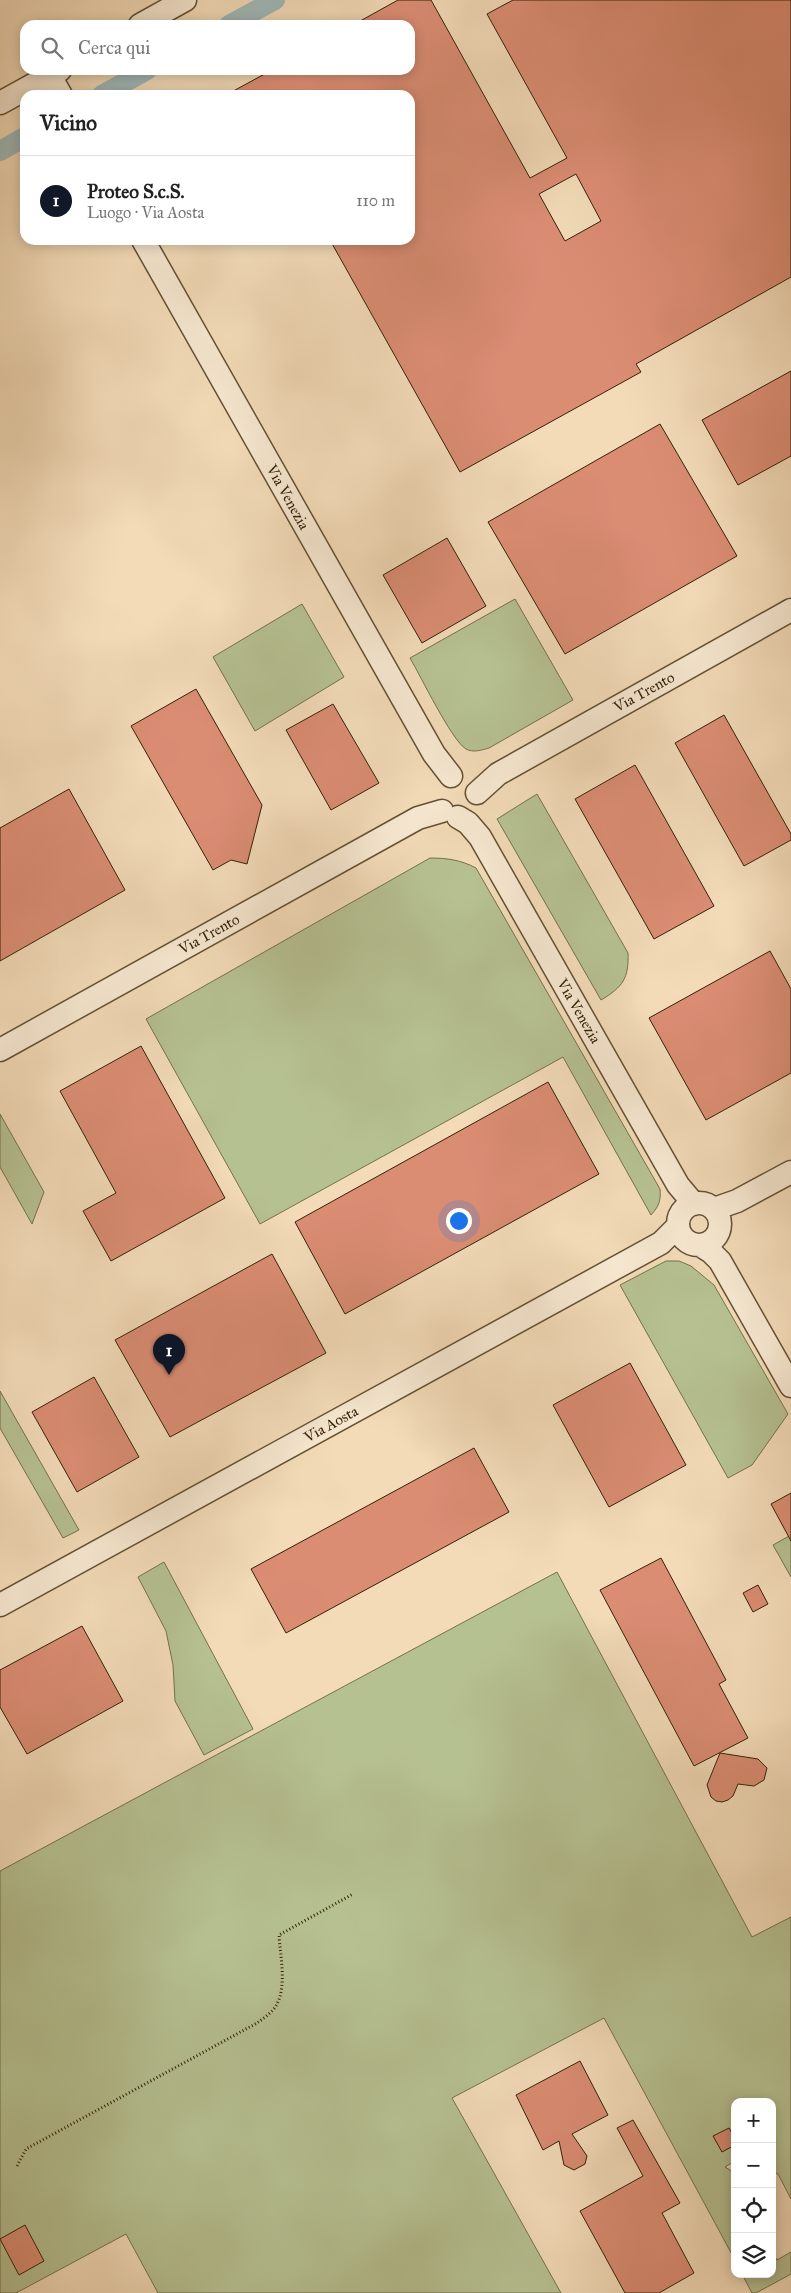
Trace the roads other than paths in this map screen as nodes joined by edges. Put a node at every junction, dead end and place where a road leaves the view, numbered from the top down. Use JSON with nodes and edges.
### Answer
{"nodes":[{"id":1,"x":185,"y":0,"type":"edge"},
{"id":2,"x":149,"y":20,"type":"edge"},
{"id":3,"x":51,"y":75,"type":"edge"},
{"id":4,"x":56,"y":75,"type":"edge"},
{"id":5,"x":24,"y":90,"type":"edge"},
{"id":6,"x":60,"y":90,"type":"edge"},
{"id":7,"x":20,"y":92,"type":"edge"},
{"id":8,"x":0,"y":103,"type":"edge"},
{"id":9,"x":146,"y":245,"type":"edge"},
{"id":10,"x":791,"y":610,"type":"edge"},
{"id":11,"x":456,"y":796,"type":"junction"},
{"id":12,"x":0,"y":1050,"type":"edge"},
{"id":13,"x":791,"y":1172,"type":"edge"},
{"id":14,"x":698,"y":1224,"type":"junction"},
{"id":15,"x":791,"y":1386,"type":"edge"},
{"id":16,"x":0,"y":1605,"type":"edge"}],
"edges":[{"from":1,"to":2,"type":"street"},
{"from":3,"to":5,"type":"street"},
{"from":4,"to":6,"type":"street"},
{"from":7,"to":8,"type":"street"},
{"from":9,"to":11,"type":"street","name":"Via Venezia"},
{"from":10,"to":11,"type":"street","name":"Via Trento"},
{"from":11,"to":12,"type":"street","name":"Via Trento"},
{"from":11,"to":14,"type":"street","name":"Via Venezia"},
{"from":13,"to":14,"type":"street","name":"Via Aosta"},
{"from":14,"to":15,"type":"street","name":"Via Venezia"},
{"from":14,"to":16,"type":"street","name":"Via Aosta"}]}
